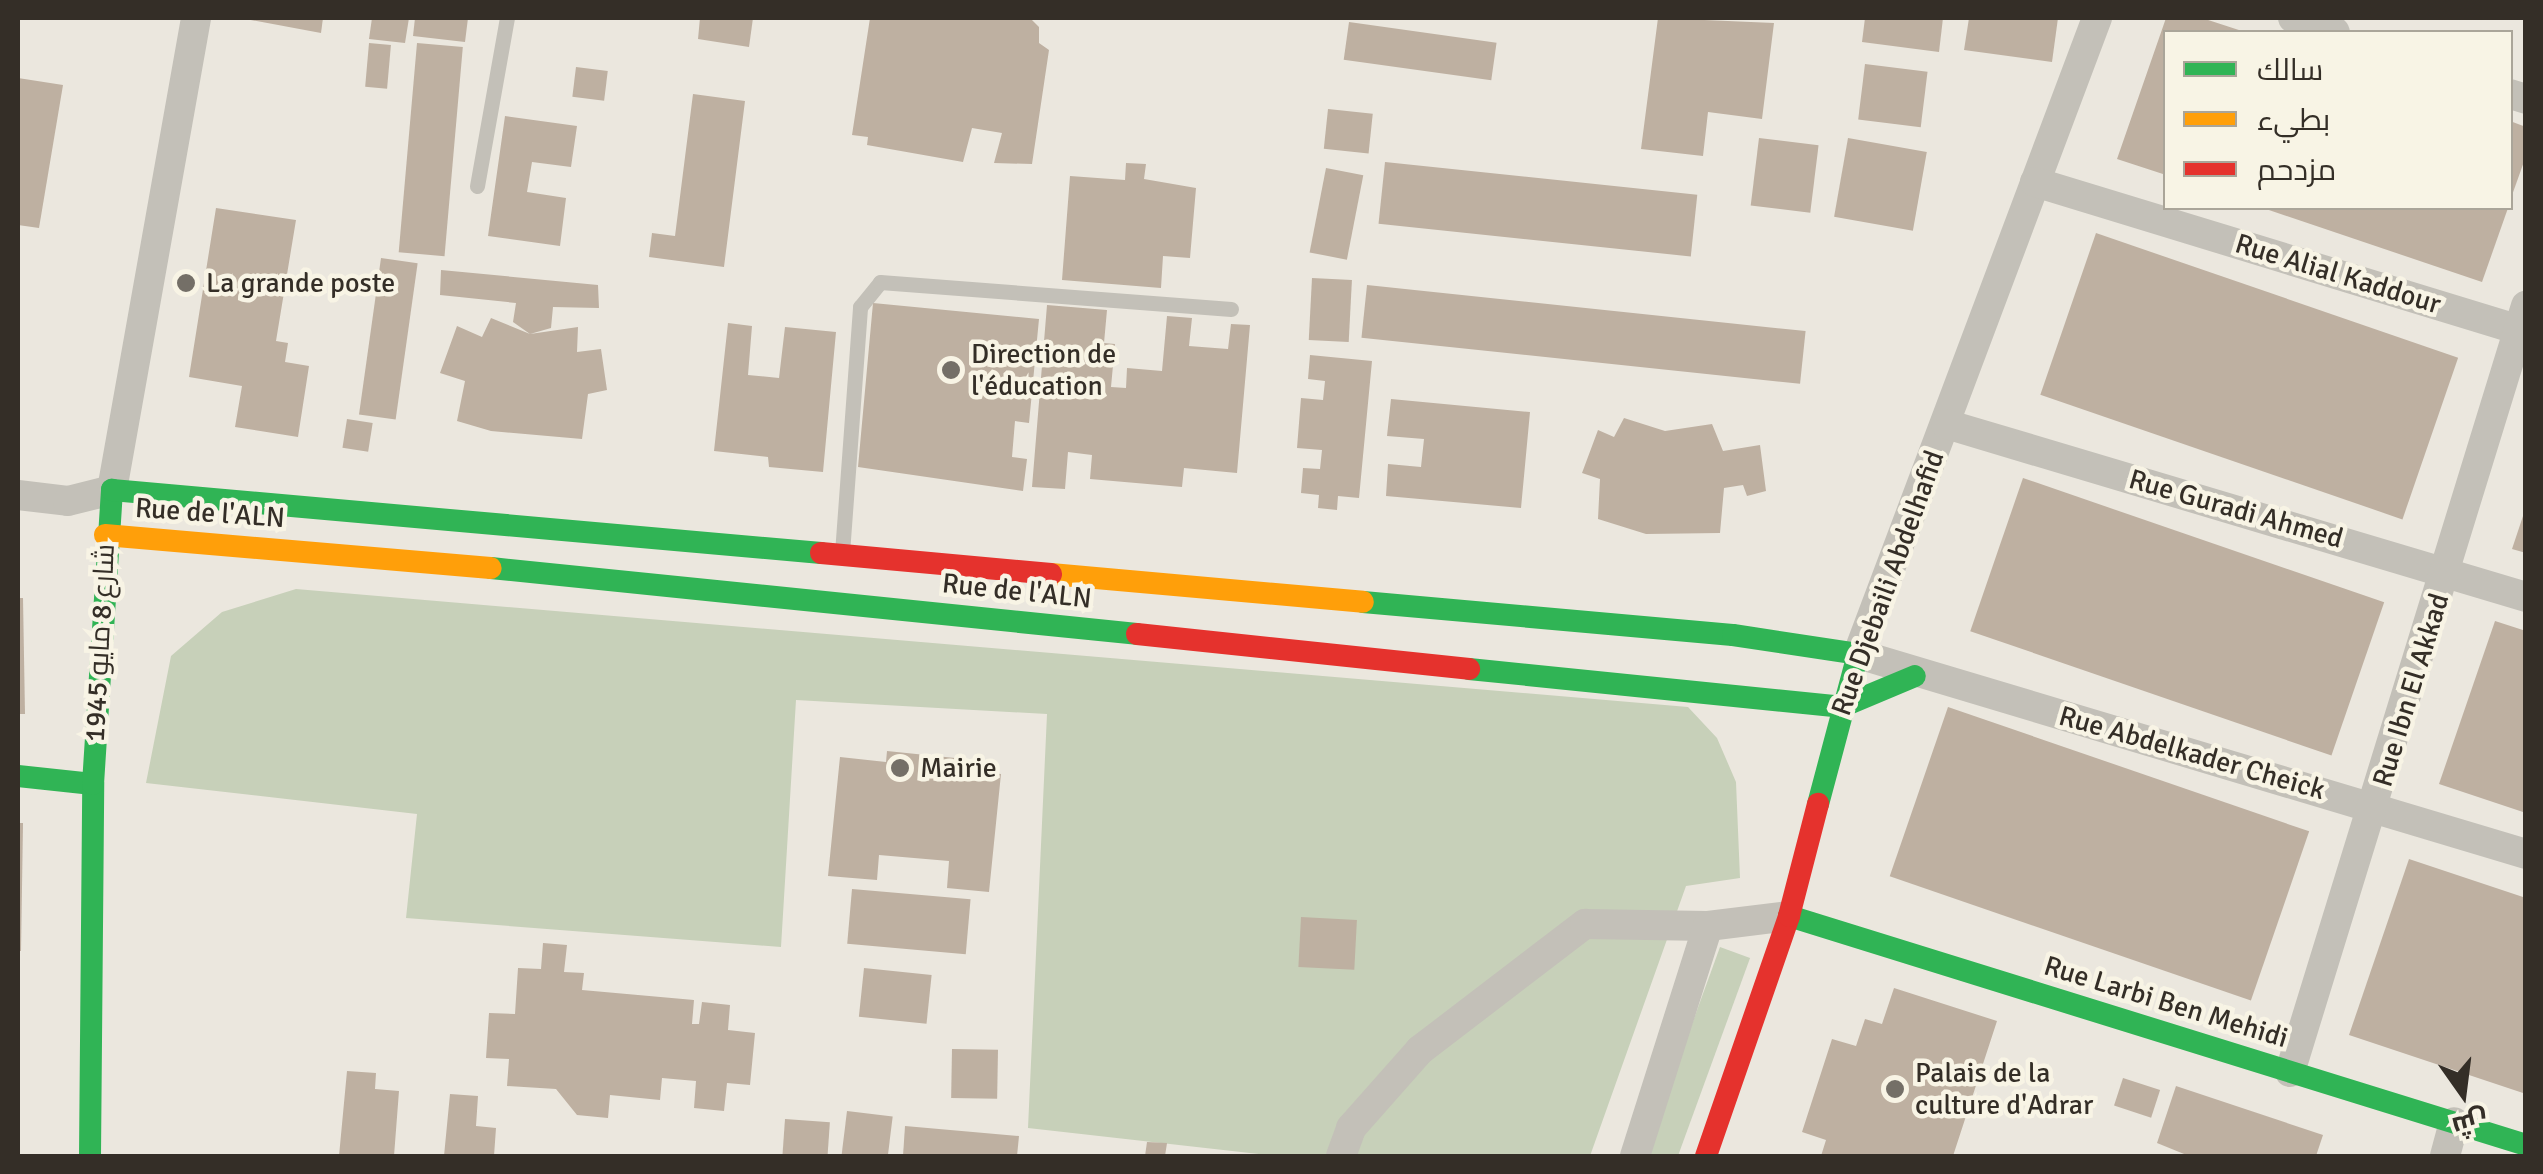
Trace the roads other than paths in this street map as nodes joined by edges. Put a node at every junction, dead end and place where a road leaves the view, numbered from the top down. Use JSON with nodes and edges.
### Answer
{"nodes":[{"id":1,"x":196,"y":18,"type":"edge"},
{"id":2,"x":507,"y":18,"type":"edge"},
{"id":3,"x":2097,"y":18,"type":"edge"},
{"id":4,"x":2292,"y":18,"type":"edge"},
{"id":5,"x":2329,"y":30,"type":"edge"},
{"id":6,"x":2035,"y":182,"type":"junction"},
{"id":7,"x":477,"y":186,"type":"dead end"},
{"id":8,"x":1232,"y":309,"type":"dead end"},
{"id":9,"x":2523,"y":323,"type":"edge"},
{"id":10,"x":1946,"y":424,"type":"junction"},
{"id":11,"x":112,"y":490,"type":"junction"},
{"id":12,"x":18,"y":496,"type":"edge"},
{"id":13,"x":68,"y":502,"type":"junction"},
{"id":14,"x":105,"y":536,"type":"junction"},
{"id":15,"x":842,"y":554,"type":"junction"},
{"id":16,"x":1042,"y":570,"type":"junction"},
{"id":17,"x":2447,"y":571,"type":"junction"},
{"id":18,"x":2526,"y":597,"type":"edge"},
{"id":19,"x":1038,"y":624,"type":"junction"},
{"id":20,"x":1858,"y":654,"type":"junction"},
{"id":21,"x":1915,"y":676,"type":"junction"},
{"id":22,"x":1840,"y":708,"type":"junction"},
{"id":23,"x":18,"y":776,"type":"edge"},
{"id":24,"x":93,"y":784,"type":"junction"},
{"id":25,"x":2376,"y":805,"type":"junction"},
{"id":26,"x":2526,"y":854,"type":"edge"},
{"id":27,"x":1789,"y":916,"type":"junction"},
{"id":28,"x":1708,"y":926,"type":"junction"},
{"id":29,"x":2290,"y":1072,"type":"junction"},
{"id":30,"x":2454,"y":1122,"type":"junction"},
{"id":31,"x":2526,"y":1144,"type":"edge"},
{"id":32,"x":90,"y":1156,"type":"edge"},
{"id":33,"x":1341,"y":1156,"type":"edge"},
{"id":34,"x":1635,"y":1156,"type":"edge"},
{"id":35,"x":1706,"y":1156,"type":"edge"},
{"id":36,"x":2446,"y":1156,"type":"edge"}],
"edges":[{"from":1,"to":11,"type":"street","name":"شارع 8 مايو 1945"},
{"from":2,"to":7,"type":"lane"},
{"from":3,"to":6,"type":"street","name":"Rue Djebaili Abdelhafid"},
{"from":4,"to":5,"type":"street"},
{"from":6,"to":9,"type":"street","name":"Rue Alial Kaddour"},
{"from":6,"to":10,"type":"street","name":"Rue Djebaili Abdelhafid"},
{"from":8,"to":15,"type":"lane"},
{"from":9,"to":17,"type":"street","name":"Rue Ibn El Akkad"},
{"from":10,"to":17,"type":"street","name":"Rue Guradi Ahmed"},
{"from":10,"to":20,"type":"street","name":"Rue Djebaili Abdelhafid"},
{"from":11,"to":13,"type":"street"},
{"from":11,"to":14,"type":"street","name":"شارع 8 مايو 1945"},
{"from":11,"to":15,"type":"street","name":"Rue de l'ALN"},
{"from":12,"to":13,"type":"street"},
{"from":13,"to":14,"type":"street"},
{"from":14,"to":19,"type":"street","name":"Rue de l'ALN"},
{"from":14,"to":24,"type":"street","name":"شارع 8 مايو 1945"},
{"from":15,"to":16,"type":"street","name":"Rue de l'ALN"},
{"from":16,"to":19,"type":"street"},
{"from":16,"to":20,"type":"street","name":"Rue de l'ALN"},
{"from":17,"to":18,"type":"street","name":"Rue Guradi Ahmed"},
{"from":17,"to":25,"type":"street","name":"Rue Ibn El Akkad"},
{"from":19,"to":22,"type":"street","name":"Rue de l'ALN"},
{"from":20,"to":21,"type":"street","name":"Rue Abdelkader Cheick"},
{"from":20,"to":22,"type":"street","name":"Rue Djebaili Abdelhafid"},
{"from":21,"to":22,"type":"street","name":"Rue de l'ALN"},
{"from":21,"to":25,"type":"street","name":"Rue Abdelkader Cheick"},
{"from":22,"to":27,"type":"street","name":"Rue Djebaili Abdelhafid"},
{"from":23,"to":24,"type":"street"},
{"from":24,"to":32,"type":"street","name":"شارع 8 مايو 1945"},
{"from":25,"to":26,"type":"street","name":"Rue Abdelkader Cheick"},
{"from":25,"to":29,"type":"street","name":"Rue Ibn El Akkad"},
{"from":27,"to":28,"type":"street"},
{"from":27,"to":29,"type":"street","name":"Rue Larbi Ben Mehidi"},
{"from":27,"to":35,"type":"street","name":"Rue Djebaili Abdelhafid"},
{"from":28,"to":33,"type":"street"},
{"from":28,"to":34,"type":"street"},
{"from":29,"to":30,"type":"street","name":"Rue Larbi Ben Mehidi"},
{"from":30,"to":31,"type":"street","name":"Rue Larbi Ben Mehidi"},
{"from":30,"to":36,"type":"street"}]}
